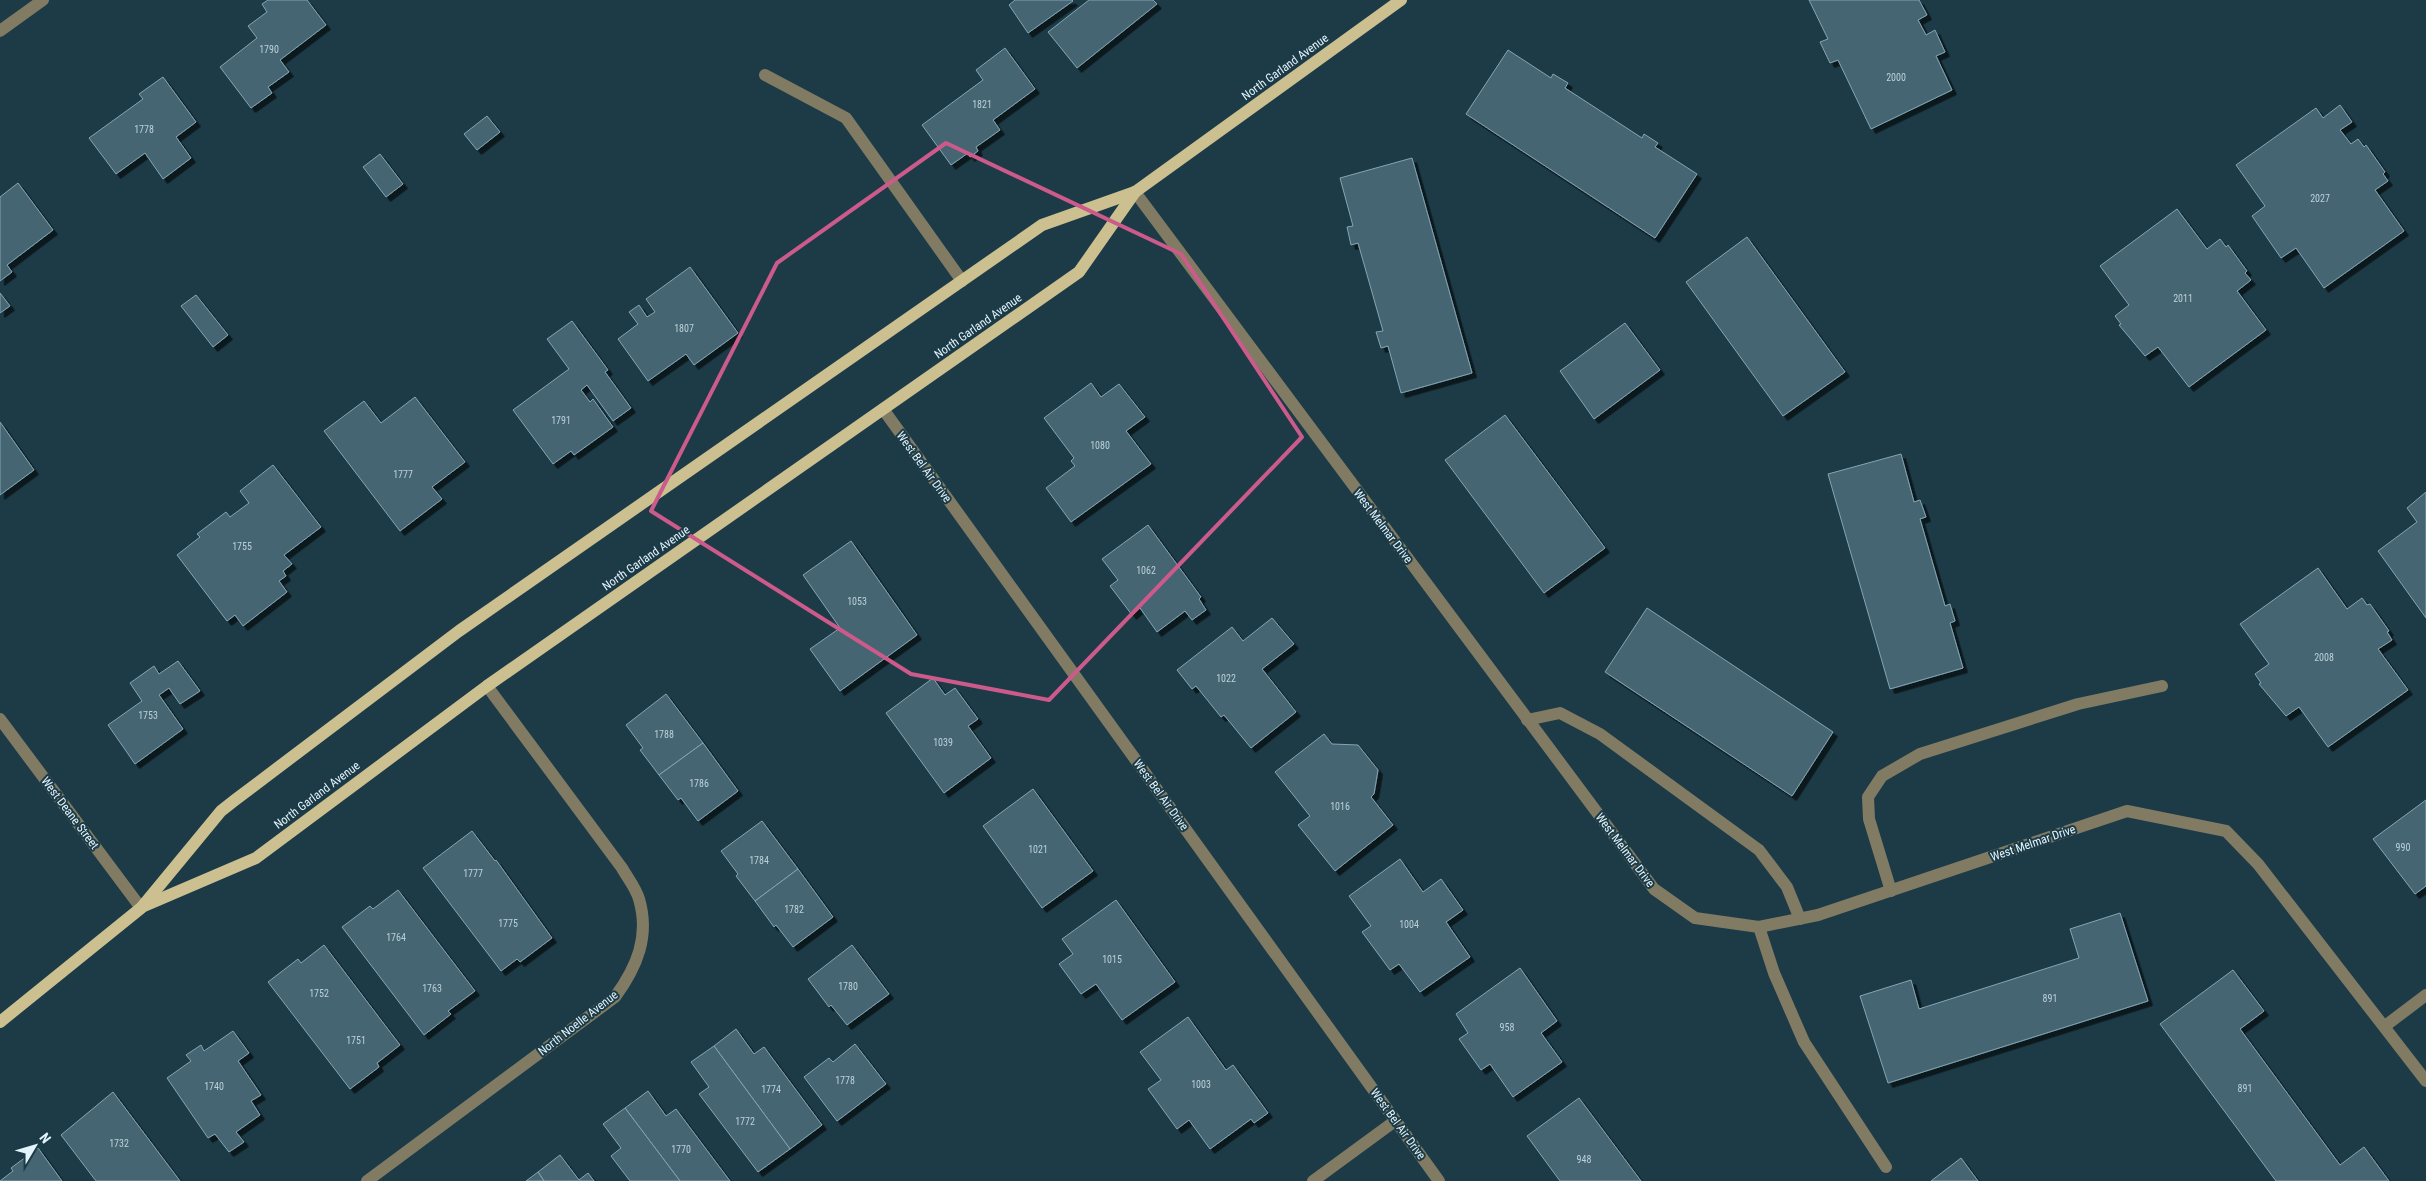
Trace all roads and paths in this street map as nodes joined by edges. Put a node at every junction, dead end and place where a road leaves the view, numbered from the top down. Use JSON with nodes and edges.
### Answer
{"nodes":[{"id":1,"x":42,"y":0,"type":"edge"},
{"id":2,"x":1402,"y":0,"type":"edge"},
{"id":3,"x":0,"y":31,"type":"edge"},
{"id":4,"x":765,"y":75,"type":"dead end"},
{"id":5,"x":1135,"y":192,"type":"junction"},
{"id":6,"x":962,"y":281,"type":"junction"},
{"id":7,"x":883,"y":409,"type":"junction"},
{"id":8,"x":487,"y":686,"type":"junction"},
{"id":9,"x":2162,"y":686,"type":"dead end"},
{"id":10,"x":0,"y":719,"type":"edge"},
{"id":11,"x":1527,"y":720,"type":"junction"},
{"id":12,"x":1891,"y":891,"type":"junction"},
{"id":13,"x":140,"y":908,"type":"junction"},
{"id":14,"x":1800,"y":918,"type":"junction"},
{"id":15,"x":1759,"y":927,"type":"junction"},
{"id":16,"x":2426,"y":995,"type":"edge"},
{"id":17,"x":0,"y":1022,"type":"edge"},
{"id":18,"x":2385,"y":1026,"type":"junction"},
{"id":19,"x":2426,"y":1081,"type":"edge"},
{"id":20,"x":1395,"y":1121,"type":"junction"},
{"id":21,"x":1886,"y":1167,"type":"dead end"},
{"id":22,"x":367,"y":1181,"type":"edge"},
{"id":23,"x":1313,"y":1181,"type":"edge"},
{"id":24,"x":1439,"y":1181,"type":"edge"}],
"edges":[{"from":1,"to":3,"type":"street"},
{"from":2,"to":5,"type":"main road","name":"North Garland Avenue"},
{"from":4,"to":6,"type":"street"},
{"from":5,"to":6,"type":"main road","name":"North Garland Avenue"},
{"from":5,"to":7,"type":"main road","name":"North Garland Avenue"},
{"from":5,"to":11,"type":"street","name":"West Melmar Drive"},
{"from":6,"to":13,"type":"main road","name":"North Garland Avenue"},
{"from":7,"to":8,"type":"main road","name":"North Garland Avenue"},
{"from":7,"to":20,"type":"street","name":"West Bel Air Drive"},
{"from":8,"to":13,"type":"main road","name":"North Garland Avenue"},
{"from":8,"to":22,"type":"street","name":"North Noelle Avenue"},
{"from":9,"to":12,"type":"street"},
{"from":10,"to":13,"type":"street","name":"West Deane Street"},
{"from":11,"to":14,"type":"street"},
{"from":11,"to":15,"type":"street","name":"West Melmar Drive"},
{"from":12,"to":14,"type":"street","name":"West Melmar Drive"},
{"from":12,"to":18,"type":"street","name":"West Melmar Drive"},
{"from":13,"to":17,"type":"main road","name":"North Garland Avenue"},
{"from":14,"to":15,"type":"street","name":"West Melmar Drive"},
{"from":15,"to":21,"type":"street"},
{"from":16,"to":18,"type":"street"},
{"from":18,"to":19,"type":"street","name":"West Melmar Drive"},
{"from":20,"to":23,"type":"street"},
{"from":20,"to":24,"type":"street","name":"West Bel Air Drive"}]}
